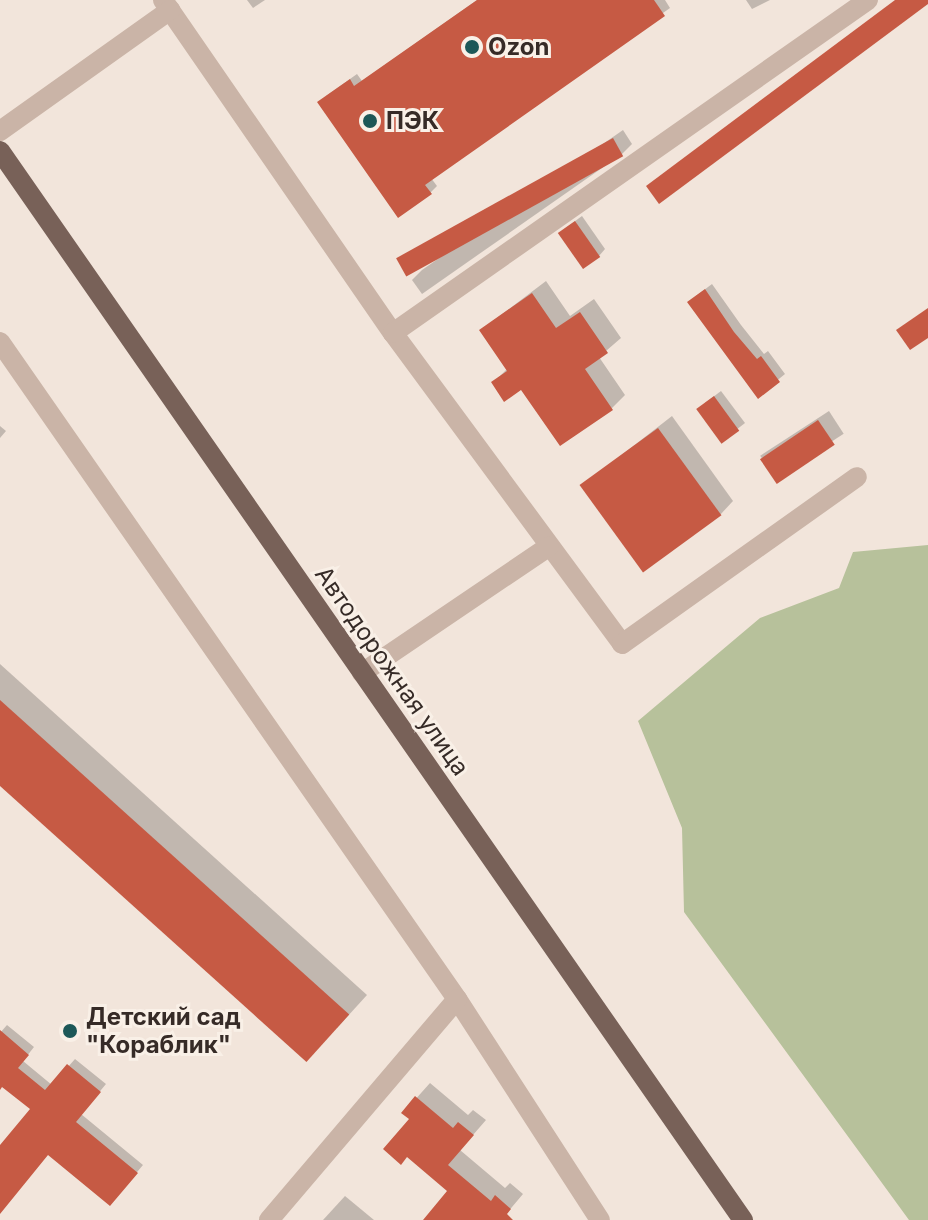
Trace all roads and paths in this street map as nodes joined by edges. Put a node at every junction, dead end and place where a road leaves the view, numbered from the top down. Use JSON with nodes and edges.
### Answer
{"nodes":[{"id":1,"x":868,"y":0,"type":"edge"},
{"id":2,"x":167,"y":5,"type":"edge"},
{"id":3,"x":0,"y":131,"type":"edge"},
{"id":4,"x":0,"y":151,"type":"edge"},
{"id":5,"x":393,"y":333,"type":"junction"},
{"id":6,"x":0,"y":342,"type":"edge"},
{"id":7,"x":857,"y":477,"type":"dead end"},
{"id":8,"x":548,"y":547,"type":"junction"},
{"id":9,"x":362,"y":673,"type":"junction"},
{"id":10,"x":457,"y":999,"type":"junction"},
{"id":11,"x":269,"y":1220,"type":"edge"},
{"id":12,"x":600,"y":1220,"type":"edge"},
{"id":13,"x":743,"y":1220,"type":"edge"}],
"edges":[{"from":1,"to":5,"type":"street"},
{"from":2,"to":3,"type":"street"},
{"from":2,"to":5,"type":"street"},
{"from":4,"to":9,"type":"main road","name":"Автодорожная улица"},
{"from":5,"to":8,"type":"street"},
{"from":6,"to":10,"type":"street"},
{"from":7,"to":8,"type":"street"},
{"from":8,"to":9,"type":"street"},
{"from":9,"to":13,"type":"main road","name":"Автодорожная улица"},
{"from":10,"to":11,"type":"street"},
{"from":10,"to":12,"type":"street"}]}
